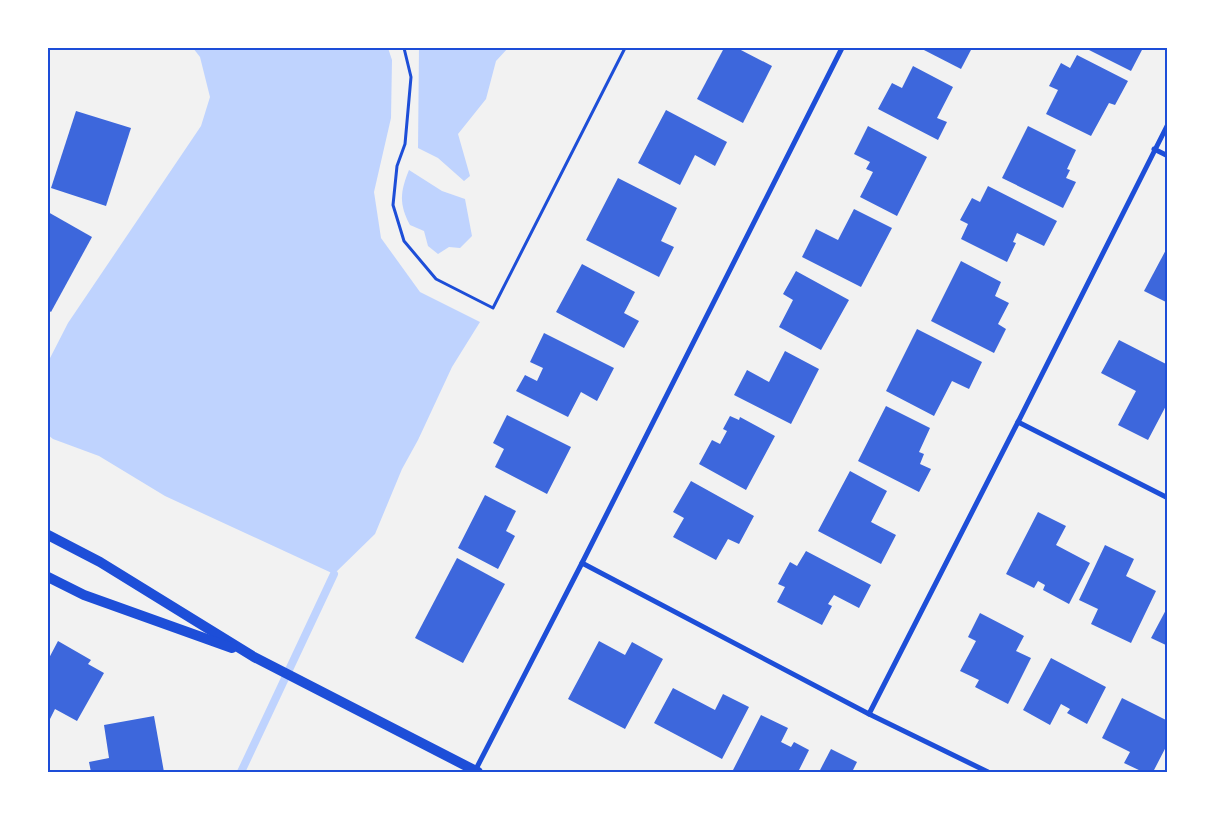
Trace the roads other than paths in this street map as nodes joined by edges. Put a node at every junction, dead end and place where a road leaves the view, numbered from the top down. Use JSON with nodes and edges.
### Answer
{"nodes":[{"id":1,"x":842,"y":48,"type":"edge"},
{"id":2,"x":1168,"y":124,"type":"edge"},
{"id":3,"x":1154,"y":149,"type":"junction"},
{"id":4,"x":1168,"y":156,"type":"edge"},
{"id":5,"x":1018,"y":422,"type":"junction"},
{"id":6,"x":1168,"y":498,"type":"edge"},
{"id":7,"x":48,"y":535,"type":"edge"},
{"id":8,"x":582,"y":563,"type":"junction"},
{"id":9,"x":48,"y":577,"type":"edge"},
{"id":10,"x":254,"y":656,"type":"junction"},
{"id":11,"x":869,"y":714,"type":"junction"},
{"id":12,"x":476,"y":772,"type":"edge"},
{"id":13,"x":988,"y":772,"type":"edge"}],
"edges":[{"from":1,"to":8,"type":"street"},
{"from":2,"to":3,"type":"street"},
{"from":3,"to":4,"type":"street"},
{"from":3,"to":5,"type":"street"},
{"from":5,"to":6,"type":"street"},
{"from":5,"to":11,"type":"street"},
{"from":7,"to":10,"type":"main road"},
{"from":8,"to":11,"type":"street"},
{"from":8,"to":12,"type":"street"},
{"from":9,"to":10,"type":"main road"},
{"from":10,"to":12,"type":"main road"},
{"from":11,"to":13,"type":"street"}]}
